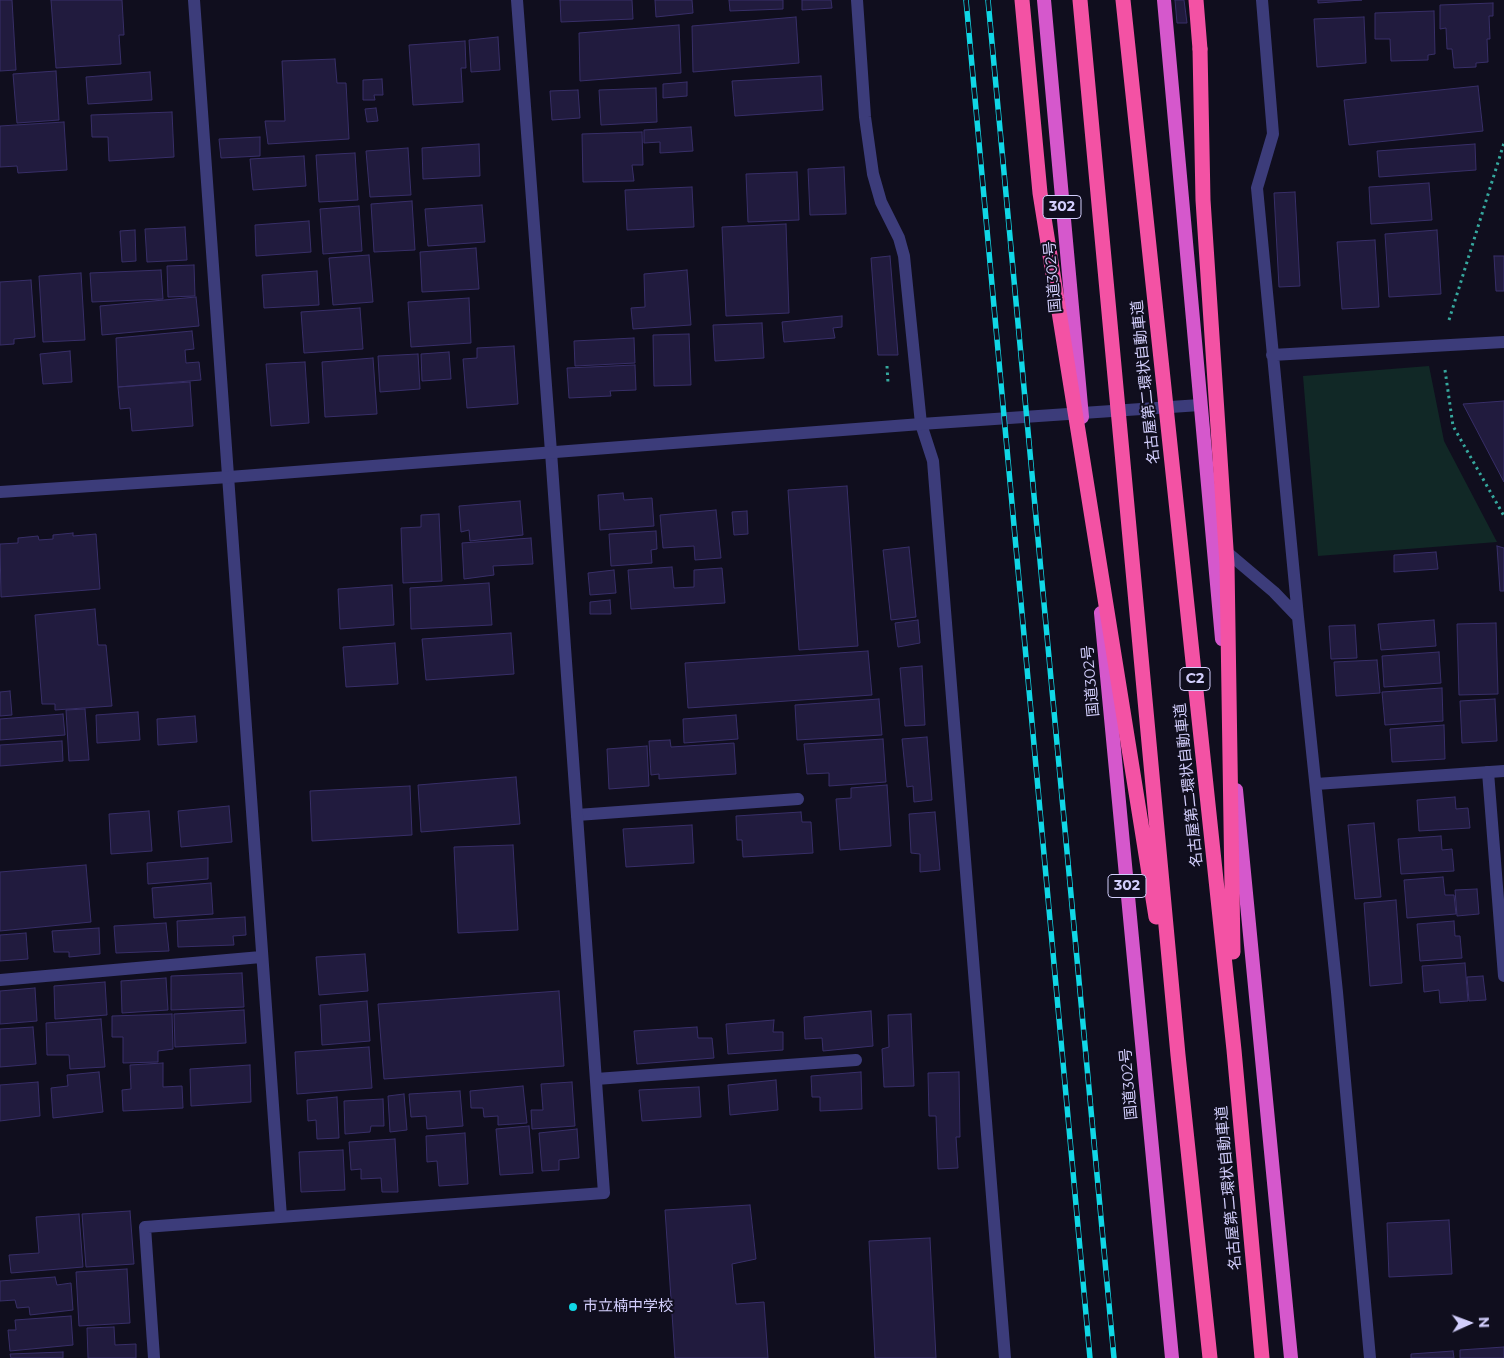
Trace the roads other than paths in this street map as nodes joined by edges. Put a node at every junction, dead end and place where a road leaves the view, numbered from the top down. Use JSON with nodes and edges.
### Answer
{"nodes":[{"id":1,"x":194,"y":0,"type":"edge"},
{"id":2,"x":517,"y":0,"type":"edge"},
{"id":3,"x":858,"y":0,"type":"edge"},
{"id":4,"x":1022,"y":0,"type":"edge"},
{"id":5,"x":1044,"y":0,"type":"edge"},
{"id":6,"x":1080,"y":0,"type":"edge"},
{"id":7,"x":1124,"y":0,"type":"edge"},
{"id":8,"x":1164,"y":0,"type":"edge"},
{"id":9,"x":1196,"y":0,"type":"edge"},
{"id":10,"x":1262,"y":0,"type":"edge"},
{"id":11,"x":1504,"y":342,"type":"edge"},
{"id":12,"x":1272,"y":356,"type":"junction"},
{"id":13,"x":1200,"y":405,"type":"junction"},
{"id":14,"x":1082,"y":413,"type":"junction"},
{"id":15,"x":921,"y":424,"type":"junction"},
{"id":16,"x":551,"y":452,"type":"junction"},
{"id":17,"x":229,"y":477,"type":"junction"},
{"id":18,"x":0,"y":492,"type":"edge"},
{"id":19,"x":1213,"y":540,"type":"junction"},
{"id":20,"x":1298,"y":617,"type":"junction"},
{"id":21,"x":1504,"y":771,"type":"edge"},
{"id":22,"x":1488,"y":772,"type":"junction"},
{"id":23,"x":1316,"y":784,"type":"junction"},
{"id":24,"x":798,"y":799,"type":"dead end"},
{"id":25,"x":577,"y":816,"type":"junction"},
{"id":26,"x":262,"y":957,"type":"junction"},
{"id":27,"x":1504,"y":976,"type":"edge"},
{"id":28,"x":0,"y":980,"type":"edge"},
{"id":29,"x":1234,"y":1050,"type":"junction"},
{"id":30,"x":1178,"y":1055,"type":"junction"},
{"id":31,"x":856,"y":1060,"type":"dead end"},
{"id":32,"x":596,"y":1079,"type":"junction"},
{"id":33,"x":281,"y":1217,"type":"junction"},
{"id":34,"x":154,"y":1358,"type":"edge"},
{"id":35,"x":1005,"y":1358,"type":"edge"},
{"id":36,"x":1172,"y":1358,"type":"edge"},
{"id":37,"x":1210,"y":1358,"type":"edge"},
{"id":38,"x":1262,"y":1358,"type":"edge"},
{"id":39,"x":1291,"y":1358,"type":"edge"},
{"id":40,"x":1370,"y":1358,"type":"edge"}],
"edges":[{"from":1,"to":17,"type":"street"},
{"from":2,"to":16,"type":"street"},
{"from":3,"to":15,"type":"street"},
{"from":4,"to":30,"type":"highway","bridge":true},
{"from":5,"to":14,"type":"highway","name":"国道302号","number":"302"},
{"from":6,"to":30,"type":"highway","name":"名古屋第二環状自動車道","bridge":true},
{"from":7,"to":29,"type":"highway","name":"名古屋第二環状自動車道","number":"C2","bridge":true},
{"from":8,"to":13,"type":"highway"},
{"from":9,"to":29,"type":"highway","bridge":true},
{"from":10,"to":12,"type":"street"},
{"from":11,"to":12,"type":"street"},
{"from":12,"to":20,"type":"street"},
{"from":13,"to":14,"type":"street"},
{"from":13,"to":19,"type":"highway"},
{"from":14,"to":15,"type":"street"},
{"from":14,"to":36,"type":"highway","name":"国道302号","number":"302"},
{"from":15,"to":16,"type":"street"},
{"from":15,"to":35,"type":"street"},
{"from":16,"to":17,"type":"street"},
{"from":16,"to":25,"type":"street"},
{"from":17,"to":18,"type":"street"},
{"from":17,"to":26,"type":"street"},
{"from":19,"to":20,"type":"street"},
{"from":19,"to":39,"type":"highway"},
{"from":20,"to":23,"type":"street"},
{"from":21,"to":22,"type":"street"},
{"from":22,"to":23,"type":"street"},
{"from":22,"to":27,"type":"street"},
{"from":23,"to":40,"type":"street"},
{"from":24,"to":25,"type":"street"},
{"from":25,"to":32,"type":"street"},
{"from":26,"to":28,"type":"street"},
{"from":26,"to":33,"type":"street"},
{"from":29,"to":38,"type":"highway","name":"名古屋第二環状自動車道","number":"C2","bridge":true},
{"from":30,"to":37,"type":"highway","name":"名古屋第二環状自動車道","bridge":true},
{"from":31,"to":32,"type":"street"},
{"from":32,"to":33,"type":"street"},
{"from":33,"to":34,"type":"street"}]}
